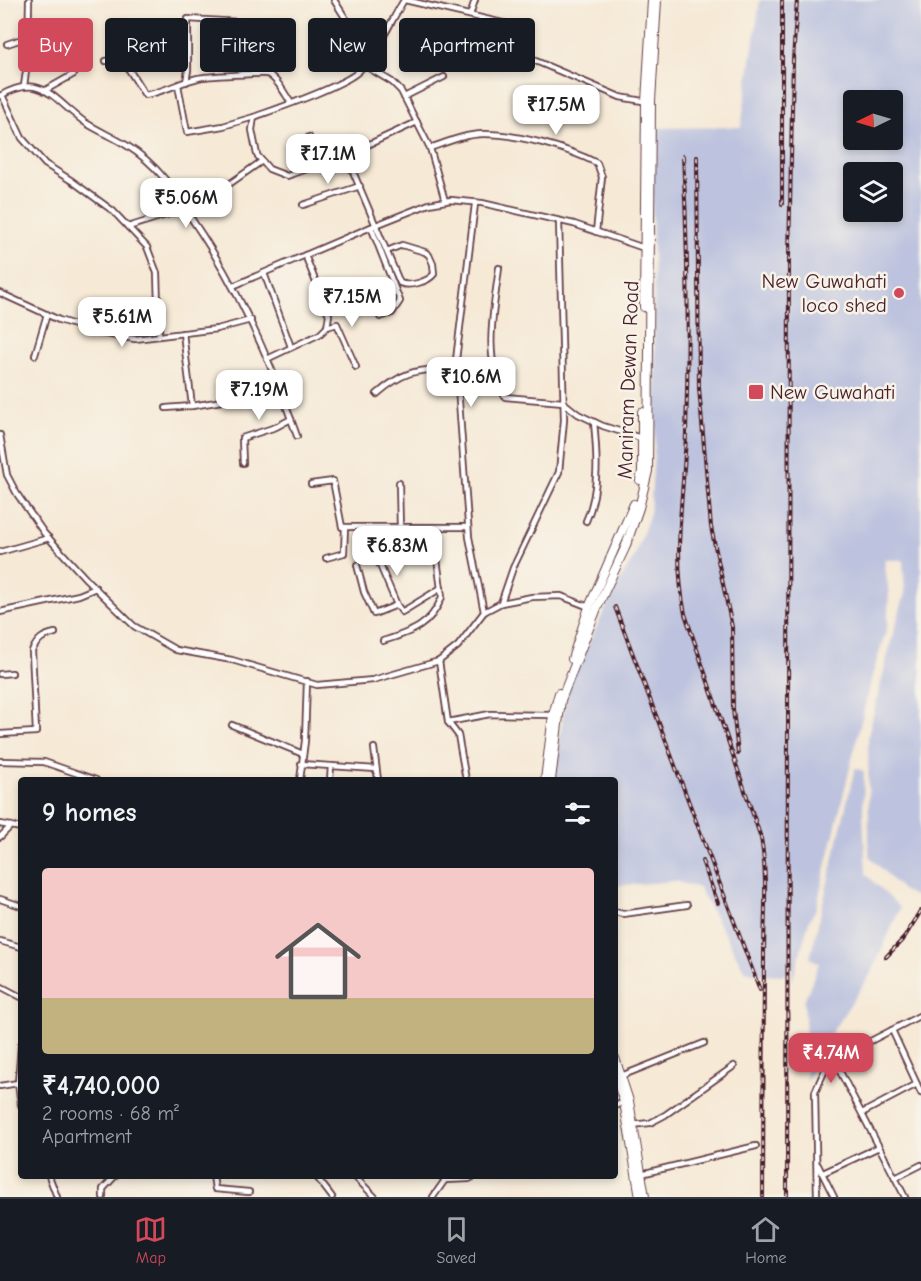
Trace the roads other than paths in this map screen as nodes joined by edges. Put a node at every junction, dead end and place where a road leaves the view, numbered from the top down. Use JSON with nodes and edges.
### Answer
{"nodes":[{"id":1,"x":29,"y":0,"type":"edge"},
{"id":2,"x":334,"y":0,"type":"edge"},
{"id":3,"x":404,"y":0,"type":"edge"},
{"id":4,"x":475,"y":0,"type":"edge"},
{"id":5,"x":651,"y":0,"type":"edge"},
{"id":6,"x":657,"y":0,"type":"edge"},
{"id":7,"x":470,"y":15,"type":"junction"},
{"id":8,"x":29,"y":18,"type":"edge"},
{"id":9,"x":345,"y":18,"type":"edge"},
{"id":10,"x":387,"y":27,"type":"edge"},
{"id":11,"x":18,"y":40,"type":"edge"},
{"id":12,"x":7,"y":44,"type":"dead end"},
{"id":13,"x":651,"y":56,"type":"junction"},
{"id":14,"x":26,"y":72,"type":"edge"},
{"id":15,"x":130,"y":72,"type":"edge"},
{"id":16,"x":358,"y":72,"type":"edge"},
{"id":17,"x":378,"y":72,"type":"edge"},
{"id":18,"x":74,"y":74,"type":"dead end"},
{"id":19,"x":270,"y":75,"type":"junction"},
{"id":20,"x":444,"y":77,"type":"dead end"},
{"id":21,"x":186,"y":82,"type":"junction"},
{"id":22,"x":178,"y":85,"type":"junction"},
{"id":23,"x":24,"y":86,"type":"junction"},
{"id":24,"x":44,"y":91,"type":"junction"},
{"id":25,"x":1,"y":95,"type":"edge"},
{"id":26,"x":404,"y":97,"type":"junction"},
{"id":27,"x":649,"y":102,"type":"junction"},
{"id":28,"x":291,"y":103,"type":"junction"},
{"id":29,"x":254,"y":117,"type":"junction"},
{"id":30,"x":417,"y":122,"type":"junction"},
{"id":31,"x":309,"y":137,"type":"dead end"},
{"id":32,"x":430,"y":148,"type":"junction"},
{"id":33,"x":346,"y":155,"type":"junction"},
{"id":34,"x":262,"y":161,"type":"junction"},
{"id":35,"x":321,"y":163,"type":"junction"},
{"id":36,"x":360,"y":186,"type":"junction"},
{"id":37,"x":445,"y":201,"type":"junction"},
{"id":38,"x":476,"y":204,"type":"junction"},
{"id":39,"x":303,"y":205,"type":"dead end"},
{"id":40,"x":187,"y":211,"type":"junction"},
{"id":41,"x":559,"y":220,"type":"junction"},
{"id":42,"x":373,"y":226,"type":"junction"},
{"id":43,"x":128,"y":227,"type":"junction"},
{"id":44,"x":596,"y":232,"type":"junction"},
{"id":45,"x":647,"y":248,"type":"junction"},
{"id":46,"x":387,"y":251,"type":"junction"},
{"id":47,"x":306,"y":255,"type":"junction"},
{"id":48,"x":499,"y":268,"type":"dead end"},
{"id":49,"x":264,"y":273,"type":"junction"},
{"id":50,"x":233,"y":286,"type":"junction"},
{"id":51,"x":396,"y":291,"type":"junction"},
{"id":52,"x":0,"y":293,"type":"edge"},
{"id":53,"x":374,"y":304,"type":"dead end"},
{"id":54,"x":47,"y":314,"type":"junction"},
{"id":55,"x":380,"y":317,"type":"dead end"},
{"id":56,"x":251,"y":320,"type":"junction"},
{"id":57,"x":327,"y":327,"type":"junction"},
{"id":58,"x":183,"y":333,"type":"junction"},
{"id":59,"x":159,"y":336,"type":"junction"},
{"id":60,"x":291,"y":347,"type":"junction"},
{"id":61,"x":35,"y":355,"type":"dead end"},
{"id":62,"x":267,"y":359,"type":"junction"},
{"id":63,"x":356,"y":367,"type":"dead end"},
{"id":64,"x":457,"y":368,"type":"junction"},
{"id":65,"x":278,"y":385,"type":"junction"},
{"id":66,"x":377,"y":394,"type":"dead end"},
{"id":67,"x":563,"y":402,"type":"junction"},
{"id":68,"x":192,"y":406,"type":"junction"},
{"id":69,"x":166,"y":408,"type":"dead end"},
{"id":70,"x":291,"y":419,"type":"junction"},
{"id":71,"x":594,"y":422,"type":"junction"},
{"id":72,"x":0,"y":435,"type":"edge"},
{"id":73,"x":297,"y":436,"type":"dead end"},
{"id":74,"x":641,"y":438,"type":"junction"},
{"id":75,"x":243,"y":463,"type":"dead end"},
{"id":76,"x":399,"y":483,"type":"dead end"},
{"id":77,"x":311,"y":484,"type":"dead end"},
{"id":78,"x":586,"y":521,"type":"dead end"},
{"id":79,"x":345,"y":527,"type":"junction"},
{"id":80,"x":468,"y":527,"type":"junction"},
{"id":81,"x":400,"y":528,"type":"junction"},
{"id":82,"x":433,"y":528,"type":"junction"},
{"id":83,"x":49,"y":538,"type":"junction"},
{"id":84,"x":0,"y":552,"type":"edge"},
{"id":85,"x":376,"y":556,"type":"dead end"},
{"id":86,"x":326,"y":558,"type":"dead end"},
{"id":87,"x":357,"y":566,"type":"dead end"},
{"id":88,"x":96,"y":588,"type":"junction"},
{"id":89,"x":441,"y":588,"type":"junction"},
{"id":90,"x":501,"y":603,"type":"junction"},
{"id":91,"x":397,"y":605,"type":"junction"},
{"id":92,"x":589,"y":607,"type":"junction"},
{"id":93,"x":0,"y":612,"type":"edge"},
{"id":94,"x":484,"y":612,"type":"junction"},
{"id":95,"x":55,"y":633,"type":"dead end"},
{"id":96,"x":383,"y":641,"type":"dead end"},
{"id":97,"x":439,"y":661,"type":"junction"},
{"id":98,"x":12,"y":673,"type":"dead end"},
{"id":99,"x":0,"y":674,"type":"edge"},
{"id":100,"x":307,"y":681,"type":"junction"},
{"id":101,"x":553,"y":715,"type":"junction"},
{"id":102,"x":448,"y":722,"type":"junction"},
{"id":103,"x":232,"y":725,"type":"dead end"},
{"id":104,"x":0,"y":734,"type":"edge"},
{"id":105,"x":374,"y":748,"type":"dead end"},
{"id":106,"x":303,"y":754,"type":"junction"},
{"id":107,"x":0,"y":761,"type":"edge"},
{"id":108,"x":301,"y":764,"type":"junction"},
{"id":109,"x":331,"y":766,"type":"junction"},
{"id":110,"x":376,"y":770,"type":"junction"},
{"id":111,"x":87,"y":777,"type":"edge"},
{"id":112,"x":300,"y":777,"type":"edge"},
{"id":113,"x":330,"y":777,"type":"edge"},
{"id":114,"x":377,"y":777,"type":"edge"},
{"id":115,"x":465,"y":777,"type":"edge"},
{"id":116,"x":545,"y":777,"type":"edge"},
{"id":117,"x":551,"y":777,"type":"edge"},
{"id":118,"x":0,"y":824,"type":"edge"},
{"id":119,"x":10,"y":826,"type":"junction"},
{"id":120,"x":18,"y":827,"type":"edge"},
{"id":121,"x":0,"y":837,"type":"edge"},
{"id":122,"x":0,"y":899,"type":"edge"},
{"id":123,"x":18,"y":905,"type":"edge"},
{"id":124,"x":687,"y":905,"type":"dead end"},
{"id":125,"x":618,"y":913,"type":"edge"},
{"id":126,"x":0,"y":941,"type":"edge"},
{"id":127,"x":18,"y":946,"type":"edge"},
{"id":128,"x":0,"y":986,"type":"edge"},
{"id":129,"x":18,"y":996,"type":"edge"},
{"id":130,"x":921,"y":1015,"type":"edge"},
{"id":131,"x":892,"y":1030,"type":"junction"},
{"id":132,"x":704,"y":1043,"type":"dead end"},
{"id":133,"x":834,"y":1060,"type":"junction"},
{"id":134,"x":734,"y":1066,"type":"dead end"},
{"id":135,"x":618,"y":1076,"type":"edge"},
{"id":136,"x":18,"y":1083,"type":"edge"},
{"id":137,"x":917,"y":1084,"type":"junction"},
{"id":138,"x":0,"y":1086,"type":"edge"},
{"id":139,"x":921,"y":1093,"type":"edge"},
{"id":140,"x":627,"y":1102,"type":"junction"},
{"id":141,"x":618,"y":1105,"type":"edge"},
{"id":142,"x":862,"y":1113,"type":"junction"},
{"id":143,"x":631,"y":1125,"type":"junction"},
{"id":144,"x":756,"y":1146,"type":"dead end"},
{"id":145,"x":879,"y":1147,"type":"junction"},
{"id":146,"x":817,"y":1163,"type":"junction"},
{"id":147,"x":921,"y":1165,"type":"edge"},
{"id":148,"x":823,"y":1173,"type":"junction"},
{"id":149,"x":641,"y":1174,"type":"junction"},
{"id":150,"x":895,"y":1178,"type":"junction"},
{"id":151,"x":50,"y":1179,"type":"edge"},
{"id":152,"x":113,"y":1179,"type":"edge"},
{"id":153,"x":213,"y":1179,"type":"edge"},
{"id":154,"x":318,"y":1179,"type":"edge"},
{"id":155,"x":357,"y":1179,"type":"edge"},
{"id":156,"x":443,"y":1179,"type":"edge"},
{"id":157,"x":249,"y":1192,"type":"dead end"},
{"id":158,"x":436,"y":1196,"type":"edge"},
{"id":159,"x":57,"y":1197,"type":"edge"},
{"id":160,"x":103,"y":1197,"type":"edge"},
{"id":161,"x":332,"y":1197,"type":"edge"},
{"id":162,"x":375,"y":1197,"type":"edge"},
{"id":163,"x":640,"y":1197,"type":"edge"},
{"id":164,"x":645,"y":1197,"type":"edge"},
{"id":165,"x":817,"y":1197,"type":"edge"},
{"id":166,"x":834,"y":1197,"type":"edge"},
{"id":167,"x":905,"y":1197,"type":"edge"}],
"edges":[{"from":1,"to":8,"type":"street"},
{"from":2,"to":9,"type":"street"},
{"from":3,"to":7,"type":"street"},
{"from":3,"to":10,"type":"street"},
{"from":4,"to":7,"type":"street"},
{"from":5,"to":13,"type":"main road","name":"Maniram Dewan Road"},
{"from":6,"to":13,"type":"main road","name":"Maniram Dewan Road"},
{"from":7,"to":27,"type":"street"},
{"from":11,"to":12,"type":"street"},
{"from":13,"to":27,"type":"main road","name":"Maniram Dewan Road"},
{"from":14,"to":23,"type":"street"},
{"from":15,"to":22,"type":"street"},
{"from":16,"to":28,"type":"street"},
{"from":17,"to":26,"type":"street"},
{"from":18,"to":24,"type":"street"},
{"from":19,"to":21,"type":"street"},
{"from":19,"to":21,"type":"street"},
{"from":19,"to":28,"type":"street"},
{"from":20,"to":26,"type":"street"},
{"from":21,"to":22,"type":"street"},
{"from":22,"to":29,"type":"street"},
{"from":23,"to":24,"type":"street"},
{"from":23,"to":25,"type":"street"},
{"from":24,"to":40,"type":"street"},
{"from":25,"to":43,"type":"street"},
{"from":26,"to":30,"type":"street"},
{"from":27,"to":45,"type":"main road","name":"Maniram Dewan Road"},
{"from":28,"to":29,"type":"street"},
{"from":29,"to":34,"type":"street"},
{"from":30,"to":32,"type":"street"},
{"from":30,"to":33,"type":"street"},
{"from":31,"to":35,"type":"street"},
{"from":32,"to":37,"type":"street"},
{"from":32,"to":44,"type":"street"},
{"from":33,"to":35,"type":"street"},
{"from":33,"to":36,"type":"street"},
{"from":34,"to":35,"type":"street"},
{"from":34,"to":40,"type":"street"},
{"from":36,"to":39,"type":"street"},
{"from":36,"to":42,"type":"street"},
{"from":37,"to":38,"type":"street"},
{"from":37,"to":42,"type":"street"},
{"from":38,"to":41,"type":"street"},
{"from":38,"to":64,"type":"street"},
{"from":40,"to":43,"type":"street"},
{"from":40,"to":50,"type":"street"},
{"from":41,"to":44,"type":"street"},
{"from":41,"to":67,"type":"street"},
{"from":42,"to":46,"type":"street"},
{"from":42,"to":47,"type":"street"},
{"from":42,"to":51,"type":"street"},
{"from":43,"to":59,"type":"street"},
{"from":44,"to":45,"type":"street"},
{"from":45,"to":74,"type":"main road","name":"Maniram Dewan Road"},
{"from":45,"to":117,"type":"main road","name":"Maniram Dewan Road"},
{"from":46,"to":46,"type":"street"},
{"from":47,"to":49,"type":"street"},
{"from":47,"to":57,"type":"street"},
{"from":48,"to":67,"type":"street"},
{"from":49,"to":50,"type":"street"},
{"from":49,"to":60,"type":"street"},
{"from":50,"to":56,"type":"street"},
{"from":51,"to":53,"type":"street"},
{"from":51,"to":55,"type":"street"},
{"from":52,"to":54,"type":"street"},
{"from":54,"to":59,"type":"street"},
{"from":54,"to":61,"type":"street"},
{"from":56,"to":58,"type":"street"},
{"from":56,"to":62,"type":"street"},
{"from":57,"to":60,"type":"street"},
{"from":57,"to":63,"type":"street"},
{"from":58,"to":59,"type":"street"},
{"from":58,"to":68,"type":"street"},
{"from":60,"to":62,"type":"street"},
{"from":62,"to":65,"type":"street"},
{"from":64,"to":66,"type":"street"},
{"from":64,"to":80,"type":"street"},
{"from":65,"to":68,"type":"street"},
{"from":65,"to":70,"type":"street"},
{"from":67,"to":71,"type":"street"},
{"from":67,"to":90,"type":"street"},
{"from":68,"to":69,"type":"street"},
{"from":70,"to":73,"type":"street"},
{"from":70,"to":75,"type":"street"},
{"from":71,"to":74,"type":"street"},
{"from":71,"to":78,"type":"street"},
{"from":72,"to":83,"type":"street"},
{"from":74,"to":92,"type":"main road","name":"Maniram Dewan Road"},
{"from":76,"to":81,"type":"street"},
{"from":77,"to":79,"type":"street"},
{"from":79,"to":81,"type":"street"},
{"from":79,"to":86,"type":"street"},
{"from":80,"to":82,"type":"street"},
{"from":80,"to":94,"type":"street"},
{"from":81,"to":82,"type":"street"},
{"from":82,"to":89,"type":"street"},
{"from":83,"to":84,"type":"street"},
{"from":83,"to":88,"type":"street"},
{"from":85,"to":91,"type":"street"},
{"from":87,"to":91,"type":"street"},
{"from":88,"to":93,"type":"street"},
{"from":88,"to":100,"type":"street"},
{"from":89,"to":91,"type":"street"},
{"from":89,"to":96,"type":"street"},
{"from":90,"to":92,"type":"street"},
{"from":90,"to":94,"type":"street"},
{"from":92,"to":101,"type":"main road","name":"Maniram Dewan Road"},
{"from":94,"to":97,"type":"street"},
{"from":95,"to":104,"type":"street"},
{"from":97,"to":100,"type":"street"},
{"from":97,"to":102,"type":"street"},
{"from":98,"to":99,"type":"street"},
{"from":100,"to":106,"type":"street"},
{"from":101,"to":102,"type":"street"},
{"from":101,"to":116,"type":"main road","name":"Maniram Dewan Road"},
{"from":102,"to":115,"type":"street"},
{"from":103,"to":106,"type":"street"},
{"from":105,"to":110,"type":"street"},
{"from":106,"to":108,"type":"street"},
{"from":107,"to":111,"type":"street"},
{"from":108,"to":109,"type":"street"},
{"from":108,"to":112,"type":"street"},
{"from":109,"to":110,"type":"street"},
{"from":109,"to":113,"type":"street"},
{"from":110,"to":114,"type":"street"},
{"from":118,"to":119,"type":"street"},
{"from":119,"to":120,"type":"street"},
{"from":119,"to":121,"type":"street"},
{"from":122,"to":123,"type":"street"},
{"from":124,"to":125,"type":"street"},
{"from":126,"to":127,"type":"street"},
{"from":128,"to":129,"type":"street"},
{"from":130,"to":131,"type":"street"},
{"from":131,"to":133,"type":"street"},
{"from":131,"to":137,"type":"street"},
{"from":132,"to":135,"type":"street"},
{"from":133,"to":142,"type":"street"},
{"from":133,"to":146,"type":"street"},
{"from":134,"to":143,"type":"street"},
{"from":135,"to":140,"type":"main road"},
{"from":136,"to":138,"type":"street"},
{"from":137,"to":139,"type":"street"},
{"from":137,"to":142,"type":"street"},
{"from":140,"to":141,"type":"street"},
{"from":140,"to":143,"type":"main road"},
{"from":142,"to":145,"type":"street"},
{"from":143,"to":149,"type":"main road"},
{"from":143,"to":163,"type":"main road"},
{"from":144,"to":149,"type":"street"},
{"from":145,"to":148,"type":"street"},
{"from":145,"to":150,"type":"street"},
{"from":146,"to":148,"type":"street"},
{"from":146,"to":165,"type":"street"},
{"from":147,"to":150,"type":"street"},
{"from":148,"to":166,"type":"street"},
{"from":149,"to":164,"type":"main road"},
{"from":150,"to":167,"type":"street"},
{"from":151,"to":159,"type":"street"},
{"from":152,"to":160,"type":"street"},
{"from":153,"to":157,"type":"street"},
{"from":154,"to":161,"type":"street"},
{"from":155,"to":162,"type":"street"},
{"from":156,"to":158,"type":"street"}]}
